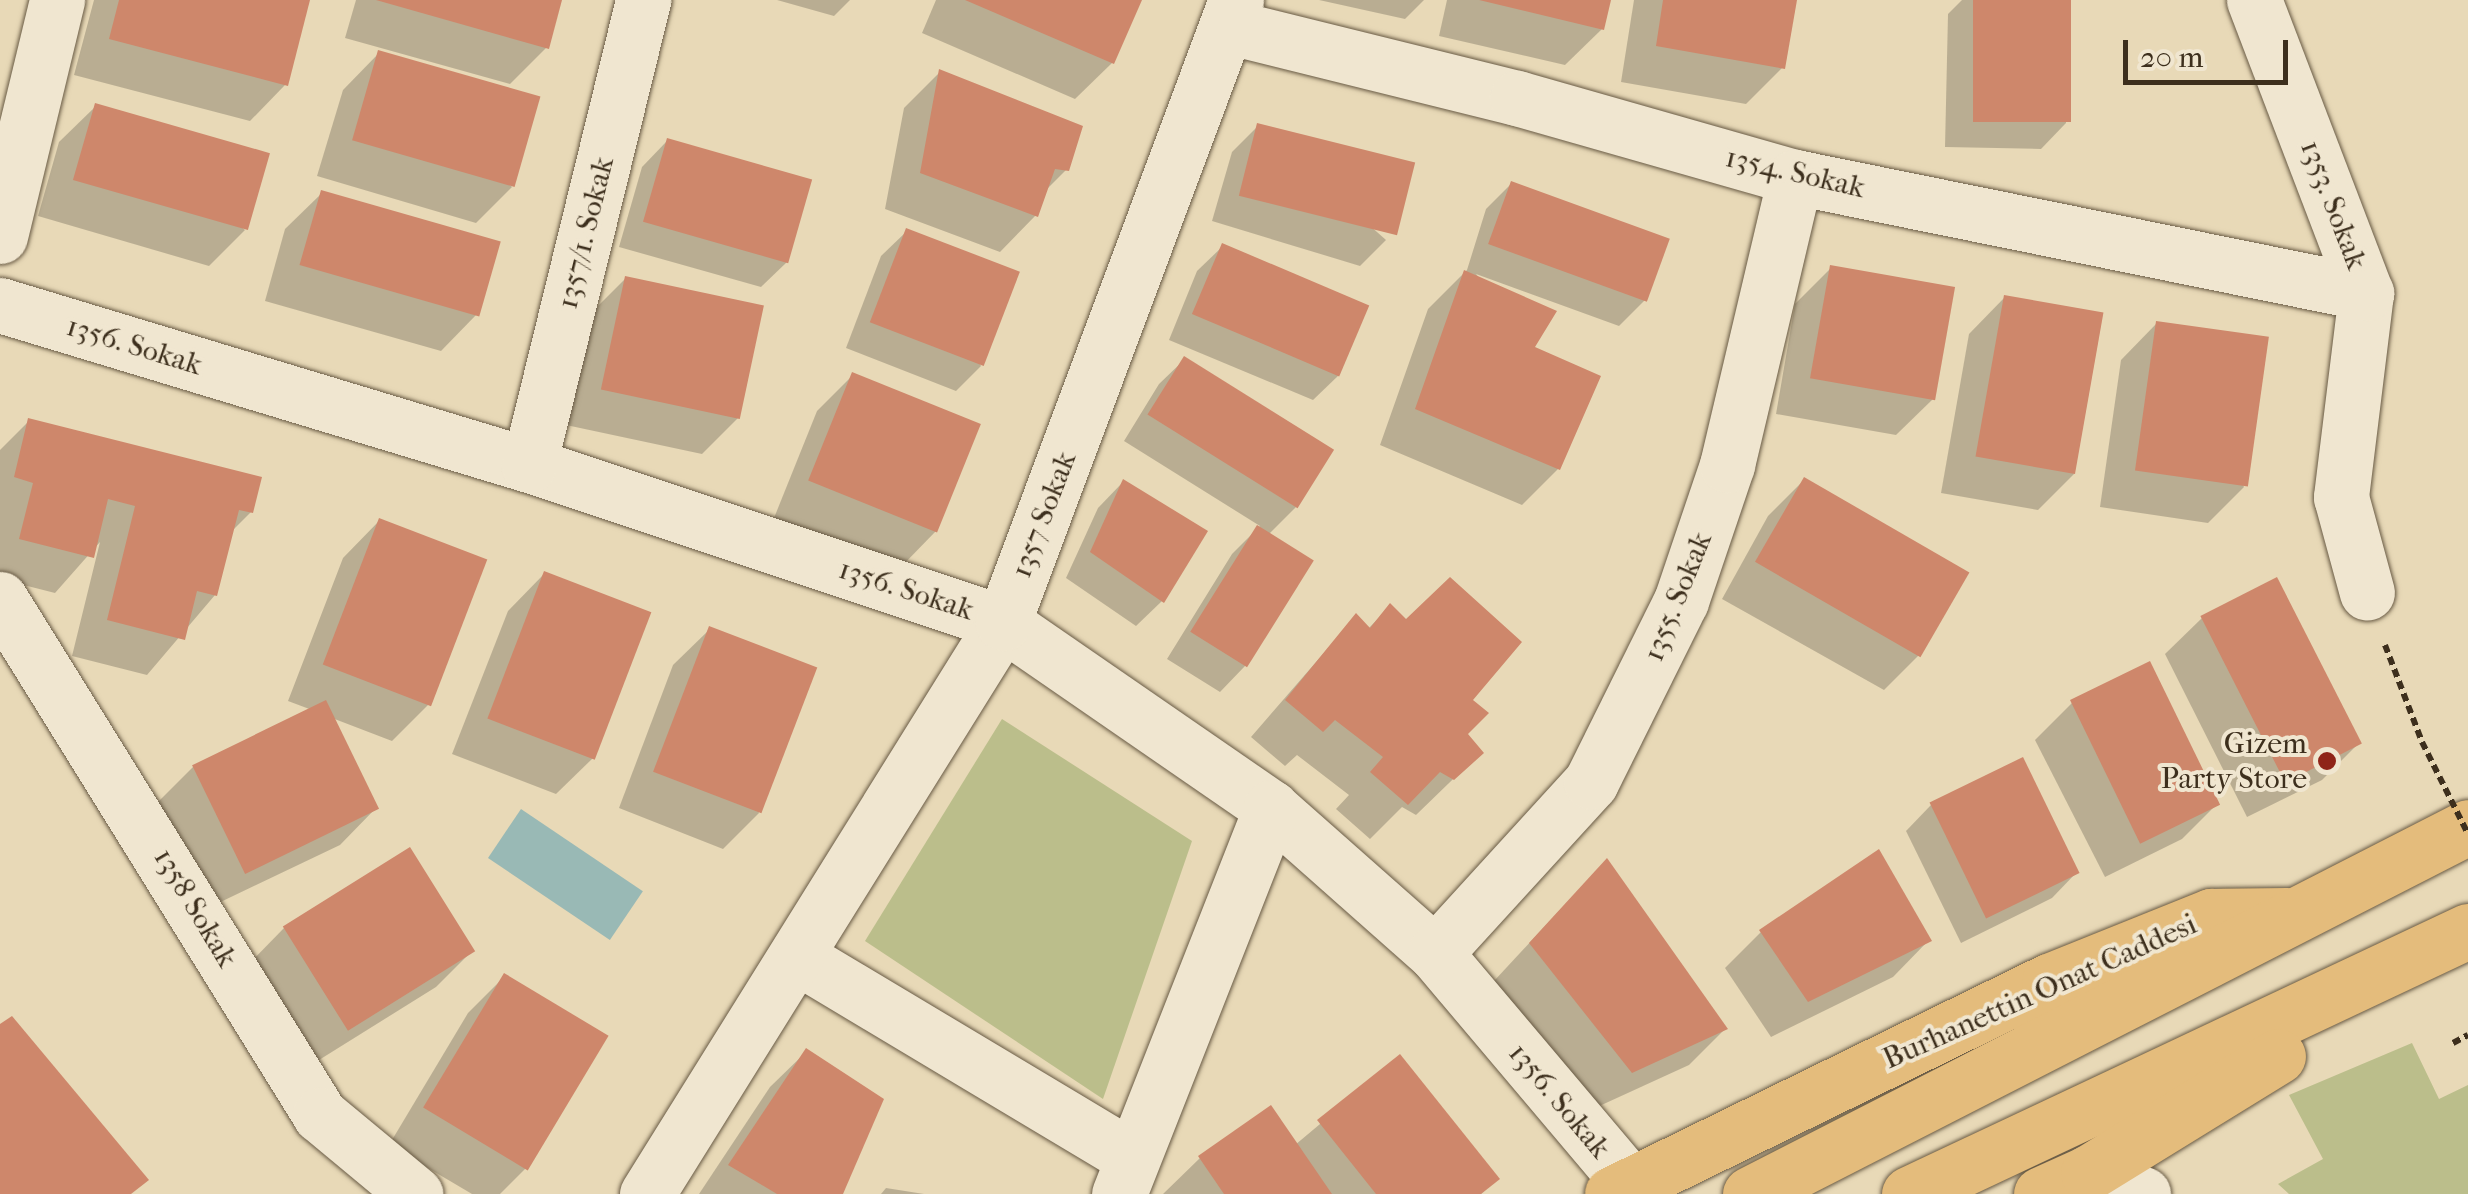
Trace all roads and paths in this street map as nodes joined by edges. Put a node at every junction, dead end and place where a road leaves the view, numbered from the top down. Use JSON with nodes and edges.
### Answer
{"nodes":[{"id":1,"x":58,"y":0,"type":"edge"},
{"id":2,"x":643,"y":0,"type":"edge"},
{"id":3,"x":2254,"y":0,"type":"edge"},
{"id":4,"x":1233,"y":13,"type":"edge"},
{"id":5,"x":1794,"y":177,"type":"junction"},
{"id":6,"x":0,"y":236,"type":"edge"},
{"id":7,"x":2366,"y":292,"type":"junction"},
{"id":8,"x":0,"y":305,"type":"edge"},
{"id":9,"x":529,"y":465,"type":"junction"},
{"id":10,"x":0,"y":599,"type":"edge"},
{"id":11,"x":2375,"y":617,"type":"joint"},
{"id":12,"x":1003,"y":623,"type":"junction"},
{"id":13,"x":1271,"y":808,"type":"junction"},
{"id":14,"x":2468,"y":831,"type":"edge"},
{"id":15,"x":2300,"y":915,"type":"junction"},
{"id":16,"x":2468,"y":932,"type":"edge"},
{"id":17,"x":1435,"y":953,"type":"junction"},
{"id":18,"x":799,"y":958,"type":"junction"},
{"id":19,"x":2346,"y":992,"type":"junction"},
{"id":20,"x":2468,"y":1035,"type":"edge"},
{"id":21,"x":2452,"y":1043,"type":"dead end"},
{"id":22,"x":1124,"y":1175,"type":"edge"},
{"id":23,"x":2064,"y":1184,"type":"edge"},
{"id":24,"x":1621,"y":1189,"type":"edge"},
{"id":25,"x":415,"y":1194,"type":"edge"},
{"id":26,"x":647,"y":1194,"type":"edge"},
{"id":27,"x":1750,"y":1194,"type":"edge"},
{"id":28,"x":1909,"y":1194,"type":"edge"},
{"id":29,"x":2143,"y":1194,"type":"edge"}],
"edges":[{"from":1,"to":6,"type":"street"},
{"from":2,"to":9,"type":"street","name":"1357/1. Sokak"},
{"from":3,"to":7,"type":"street","name":"1353. Sokak"},
{"from":4,"to":5,"type":"street","name":"1354. Sokak"},
{"from":4,"to":12,"type":"street","name":"1357 Sokak"},
{"from":5,"to":7,"type":"street","name":"1354. Sokak"},
{"from":5,"to":17,"type":"street","name":"1355. Sokak"},
{"from":7,"to":11,"type":"street","name":"1353. Sokak"},
{"from":8,"to":9,"type":"street","name":"1356. Sokak"},
{"from":9,"to":12,"type":"street","name":"1356. Sokak"},
{"from":10,"to":25,"type":"street","name":"1358 Sokak"},
{"from":11,"to":14,"type":"path","bridge":true},
{"from":12,"to":13,"type":"street","name":"1356. Sokak"},
{"from":12,"to":18,"type":"street","name":"1357 Sokak"},
{"from":13,"to":17,"type":"street","name":"1356. Sokak"},
{"from":13,"to":22,"type":"street"},
{"from":14,"to":15,"type":"main road"},
{"from":15,"to":24,"type":"main road","name":"Burhanettin Onat Caddesi"},
{"from":15,"to":27,"type":"main road","name":"Burhanettin Onat Caddesi"},
{"from":16,"to":19,"type":"main road"},
{"from":17,"to":24,"type":"street","name":"1356. Sokak"},
{"from":18,"to":22,"type":"street"},
{"from":18,"to":26,"type":"street","name":"1357 Sokak"},
{"from":19,"to":23,"type":"main road"},
{"from":19,"to":28,"type":"main road"},
{"from":20,"to":21,"type":"path"},
{"from":23,"to":29,"type":"street"}]}
